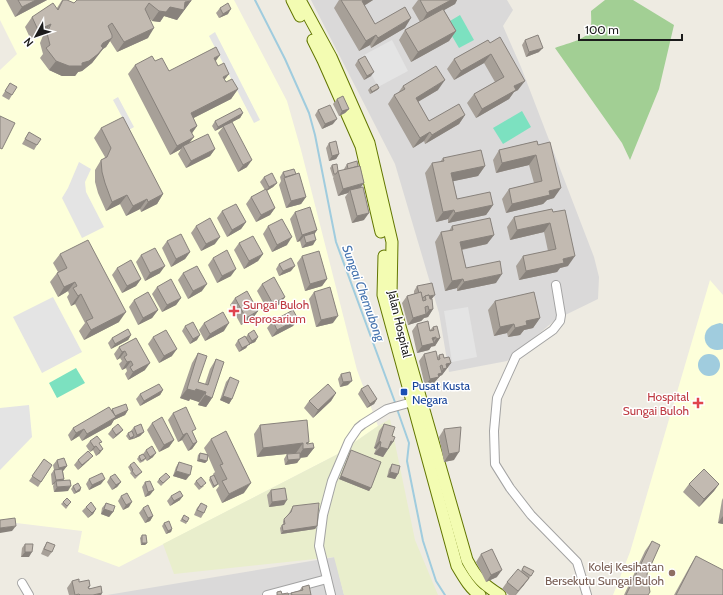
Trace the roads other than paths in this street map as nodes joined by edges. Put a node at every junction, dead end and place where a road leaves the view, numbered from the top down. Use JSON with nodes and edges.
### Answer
{"nodes":[{"id":1,"x":292,"y":0,"type":"edge"},
{"id":2,"x":300,"y":0,"type":"edge"},
{"id":3,"x":388,"y":243,"type":"junction"},
{"id":4,"x":556,"y":286,"type":"dead end"},
{"id":5,"x":412,"y":402,"type":"junction"},
{"id":6,"x":327,"y":579,"type":"junction"},
{"id":7,"x":22,"y":583,"type":"dead end"},
{"id":8,"x":29,"y":595,"type":"edge"},
{"id":9,"x":267,"y":595,"type":"edge"},
{"id":10,"x":331,"y":595,"type":"edge"},
{"id":11,"x":480,"y":595,"type":"edge"},
{"id":12,"x":500,"y":595,"type":"edge"},
{"id":13,"x":587,"y":595,"type":"edge"}],
"edges":[{"from":1,"to":3,"type":"main road","name":"Jalan Hospital"},
{"from":2,"to":3,"type":"main road","name":"Jalan Hospital"},
{"from":3,"to":5,"type":"main road","name":"Jalan Hospital"},
{"from":4,"to":13,"type":"street"},
{"from":5,"to":6,"type":"street"},
{"from":5,"to":11,"type":"main road","name":"Jalan Hospital"},
{"from":5,"to":12,"type":"main road","name":"Jalan Hospital"},
{"from":6,"to":9,"type":"street"},
{"from":6,"to":10,"type":"street"},
{"from":7,"to":8,"type":"street"}]}
